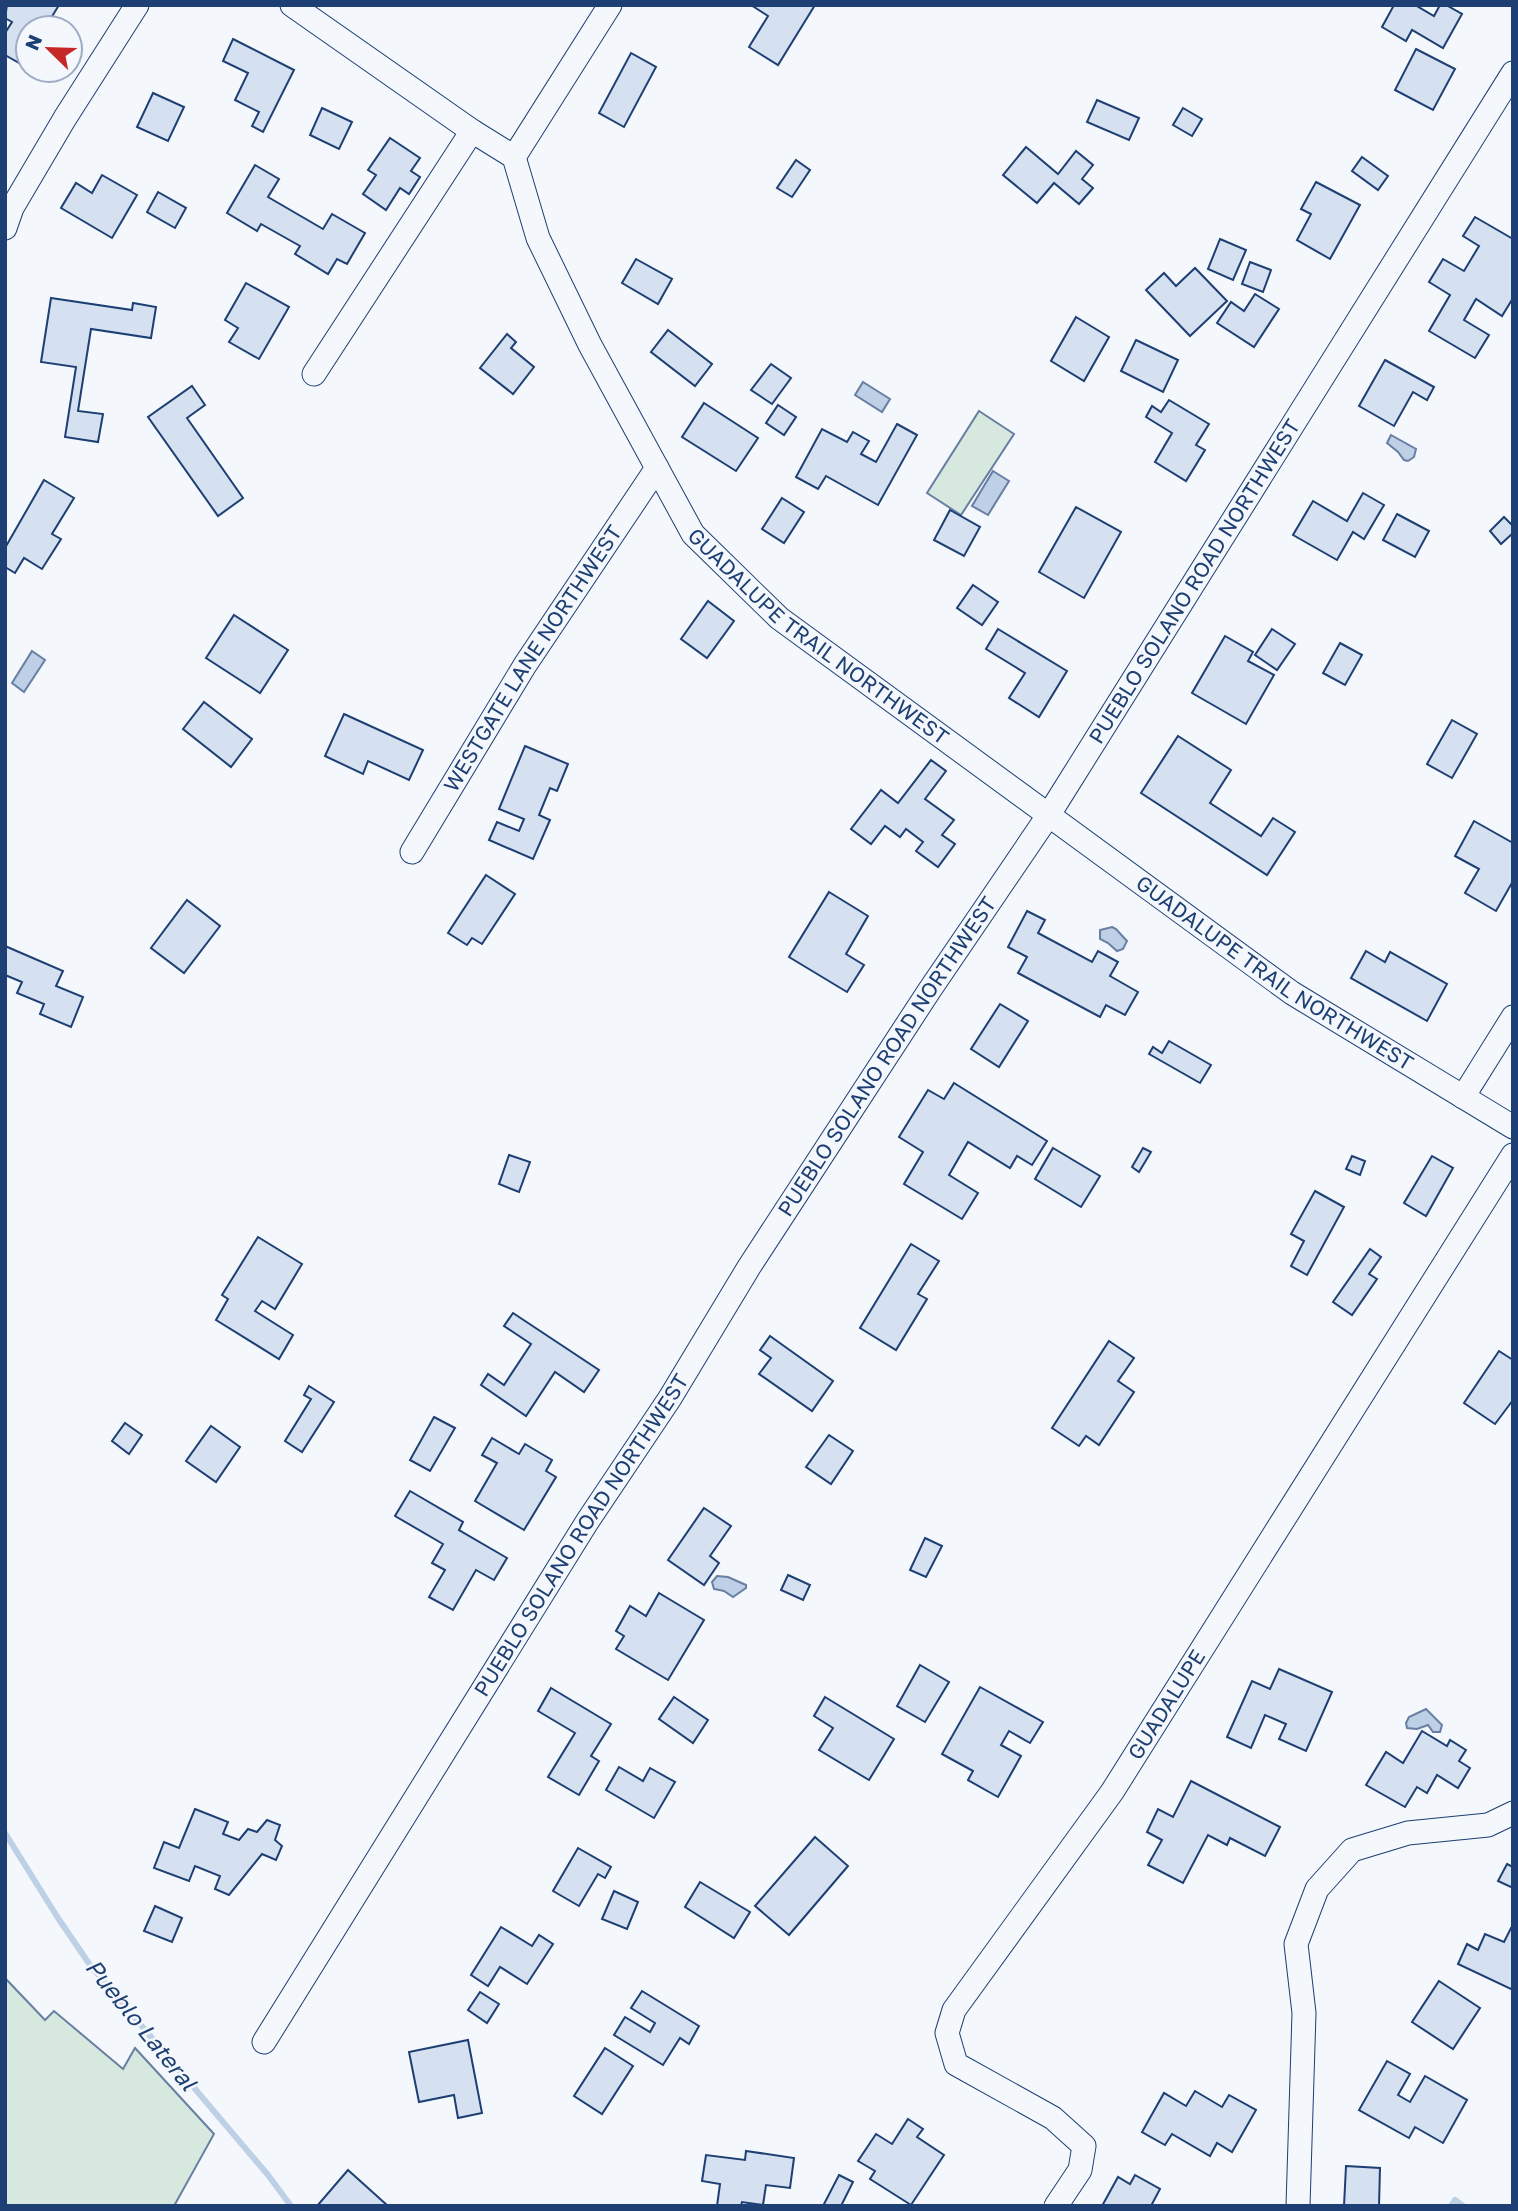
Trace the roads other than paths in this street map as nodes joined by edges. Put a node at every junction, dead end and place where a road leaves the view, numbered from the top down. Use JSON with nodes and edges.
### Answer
{"nodes":[{"id":1,"x":138,"y":5,"type":"edge"},
{"id":2,"x":292,"y":5,"type":"edge"},
{"id":3,"x":610,"y":5,"type":"edge"},
{"id":4,"x":1513,"y":73,"type":"edge"},
{"id":5,"x":472,"y":131,"type":"junction"},
{"id":6,"x":514,"y":157,"type":"junction"},
{"id":7,"x":5,"y":228,"type":"edge"},
{"id":8,"x":314,"y":374,"type":"dead end"},
{"id":9,"x":657,"y":468,"type":"junction"},
{"id":10,"x":1048,"y":816,"type":"junction"},
{"id":11,"x":412,"y":852,"type":"dead end"},
{"id":12,"x":1513,"y":1017,"type":"edge"},
{"id":13,"x":1463,"y":1097,"type":"junction"},
{"id":14,"x":1513,"y":1127,"type":"edge"},
{"id":15,"x":1513,"y":1155,"type":"edge"},
{"id":16,"x":1513,"y":1813,"type":"edge"},
{"id":17,"x":264,"y":2042,"type":"dead end"},
{"id":18,"x":1056,"y":2206,"type":"edge"},
{"id":19,"x":1298,"y":2206,"type":"edge"}],
"edges":[{"from":1,"to":7,"type":"street"},
{"from":2,"to":5,"type":"street"},
{"from":3,"to":6,"type":"street"},
{"from":4,"to":10,"type":"street","name":"PUEBLO SOLANO ROAD NORTHWEST"},
{"from":5,"to":6,"type":"street"},
{"from":5,"to":8,"type":"street"},
{"from":6,"to":9,"type":"street","name":"GUADALUPE TRAIL NORTHWEST"},
{"from":9,"to":10,"type":"street","name":"GUADALUPE TRAIL NORTHWEST"},
{"from":9,"to":11,"type":"street","name":"WESTGATE LANE NORTHWEST"},
{"from":10,"to":13,"type":"street","name":"GUADALUPE TRAIL NORTHWEST"},
{"from":10,"to":17,"type":"street","name":"PUEBLO SOLANO ROAD NORTHWEST"},
{"from":12,"to":13,"type":"street"},
{"from":13,"to":14,"type":"street","name":"GUADALUPE TRAIL NORTHWEST"},
{"from":15,"to":18,"type":"street","name":"GUADALUPE"},
{"from":16,"to":19,"type":"street"}]}
